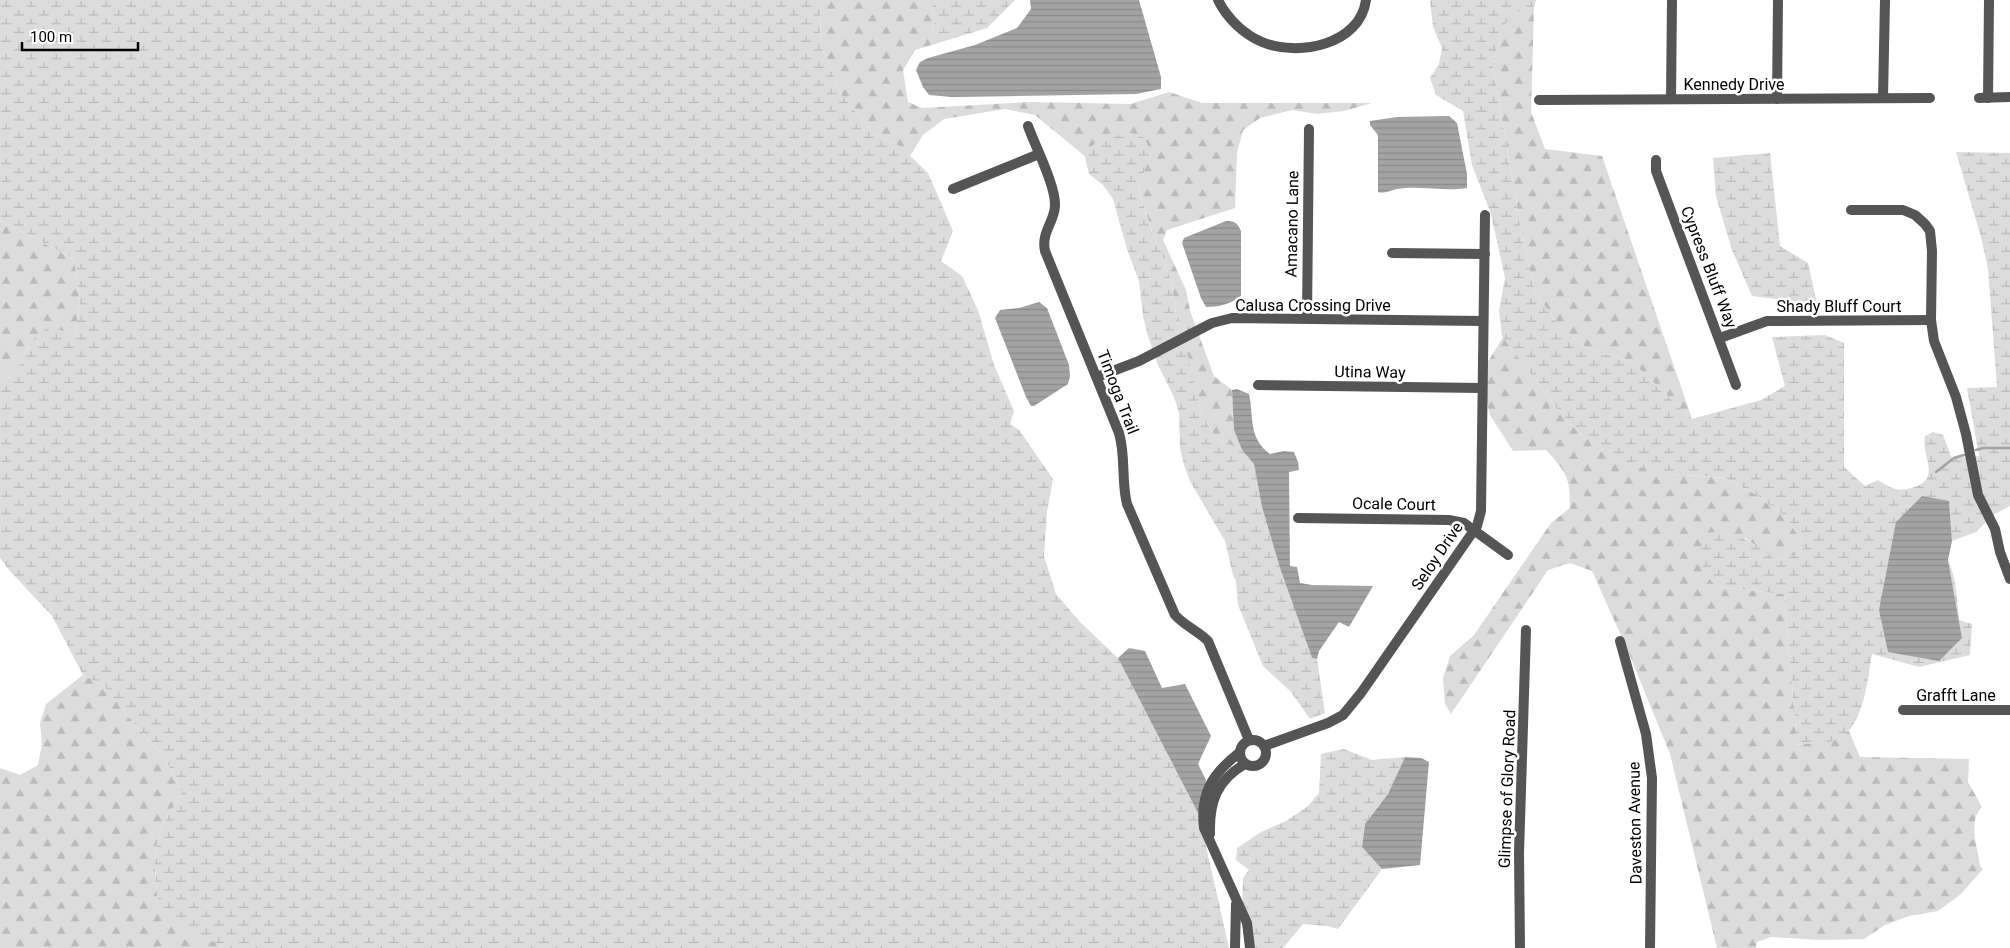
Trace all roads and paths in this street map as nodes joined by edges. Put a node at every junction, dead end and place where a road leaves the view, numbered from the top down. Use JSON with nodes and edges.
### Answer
{"nodes":[{"id":1,"x":1218,"y":0,"type":"edge"},
{"id":2,"x":1366,"y":0,"type":"edge"},
{"id":3,"x":1672,"y":0,"type":"edge"},
{"id":4,"x":1778,"y":0,"type":"edge"},
{"id":5,"x":1885,"y":0,"type":"edge"},
{"id":6,"x":1989,"y":0,"type":"edge"},
{"id":7,"x":2010,"y":97,"type":"edge"},
{"id":8,"x":1883,"y":98,"type":"junction"},
{"id":9,"x":1930,"y":98,"type":"dead end"},
{"id":10,"x":1671,"y":99,"type":"junction"},
{"id":11,"x":1777,"y":99,"type":"junction"},
{"id":12,"x":1539,"y":100,"type":"dead end"},
{"id":13,"x":1028,"y":126,"type":"dead end"},
{"id":14,"x":1309,"y":129,"type":"dead end"},
{"id":15,"x":1039,"y":154,"type":"junction"},
{"id":16,"x":1656,"y":160,"type":"dead end"},
{"id":17,"x":952,"y":189,"type":"dead end"},
{"id":18,"x":1850,"y":210,"type":"dead end"},
{"id":19,"x":1486,"y":215,"type":"dead end"},
{"id":20,"x":1392,"y":253,"type":"dead end"},
{"id":21,"x":1485,"y":254,"type":"junction"},
{"id":22,"x":1307,"y":318,"type":"junction"},
{"id":23,"x":1931,"y":320,"type":"junction"},
{"id":24,"x":1483,"y":321,"type":"junction"},
{"id":25,"x":1720,"y":338,"type":"junction"},
{"id":26,"x":1096,"y":377,"type":"junction"},
{"id":27,"x":1258,"y":385,"type":"dead end"},
{"id":28,"x":1736,"y":385,"type":"dead end"},
{"id":29,"x":1482,"y":388,"type":"junction"},
{"id":30,"x":1298,"y":518,"type":"dead end"},
{"id":31,"x":1474,"y":530,"type":"junction"},
{"id":32,"x":1508,"y":555,"type":"dead end"},
{"id":33,"x":2010,"y":579,"type":"edge"},
{"id":34,"x":1526,"y":630,"type":"dead end"},
{"id":35,"x":1620,"y":641,"type":"dead end"},
{"id":36,"x":1902,"y":710,"type":"dead end"},
{"id":37,"x":2010,"y":710,"type":"edge"},
{"id":38,"x":1249,"y":740,"type":"junction"},
{"id":39,"x":1264,"y":746,"type":"junction"},
{"id":40,"x":1239,"y":753,"type":"junction"},
{"id":41,"x":1245,"y":764,"type":"junction"},
{"id":42,"x":1210,"y":843,"type":"junction"},
{"id":43,"x":1236,"y":900,"type":"junction"},
{"id":44,"x":1236,"y":948,"type":"edge"},
{"id":45,"x":1250,"y":948,"type":"edge"},
{"id":46,"x":1520,"y":948,"type":"edge"},
{"id":47,"x":1650,"y":948,"type":"edge"}],
"edges":[{"from":1,"to":2,"type":"street"},
{"from":3,"to":10,"type":"street"},
{"from":4,"to":11,"type":"street"},
{"from":5,"to":8,"type":"street"},
{"from":6,"to":7,"type":"street"},
{"from":8,"to":9,"type":"street","name":"Kennedy Drive"},
{"from":8,"to":11,"type":"street","name":"Kennedy Drive"},
{"from":10,"to":11,"type":"street","name":"Kennedy Drive"},
{"from":10,"to":12,"type":"street","name":"Kennedy Drive"},
{"from":13,"to":15,"type":"street","name":"Timoga Trail"},
{"from":14,"to":22,"type":"street","name":"Amacano Lane"},
{"from":15,"to":17,"type":"street"},
{"from":15,"to":26,"type":"street","name":"Timoga Trail"},
{"from":16,"to":25,"type":"street","name":"Cypress Bluff Way"},
{"from":18,"to":23,"type":"street"},
{"from":19,"to":21,"type":"street","name":"Seloy Drive"},
{"from":20,"to":21,"type":"street"},
{"from":21,"to":24,"type":"street","name":"Seloy Drive"},
{"from":22,"to":24,"type":"street","name":"Calusa Crossing Drive"},
{"from":22,"to":26,"type":"street","name":"Calusa Crossing Drive"},
{"from":23,"to":25,"type":"street","name":"Shady Bluff Court"},
{"from":23,"to":33,"type":"street"},
{"from":24,"to":29,"type":"street","name":"Seloy Drive"},
{"from":25,"to":28,"type":"street","name":"Cypress Bluff Way"},
{"from":26,"to":38,"type":"street","name":"Timoga Trail"},
{"from":27,"to":29,"type":"street","name":"Utina Way"},
{"from":29,"to":31,"type":"street","name":"Seloy Drive"},
{"from":30,"to":31,"type":"street","name":"Ocale Court"},
{"from":31,"to":32,"type":"street","name":"Ocale Court"},
{"from":31,"to":39,"type":"street","name":"Seloy Drive"},
{"from":34,"to":46,"type":"street","name":"Glimpse of Glory Road"},
{"from":35,"to":47,"type":"street","name":"Daveston Avenue"},
{"from":36,"to":37,"type":"street","name":"Grafft Lane"},
{"from":38,"to":39,"type":"street"},
{"from":38,"to":40,"type":"street"},
{"from":39,"to":41,"type":"street"},
{"from":40,"to":41,"type":"street"},
{"from":40,"to":42,"type":"street"},
{"from":41,"to":42,"type":"street"},
{"from":42,"to":43,"type":"street"},
{"from":43,"to":44,"type":"street"},
{"from":43,"to":45,"type":"street"}]}
